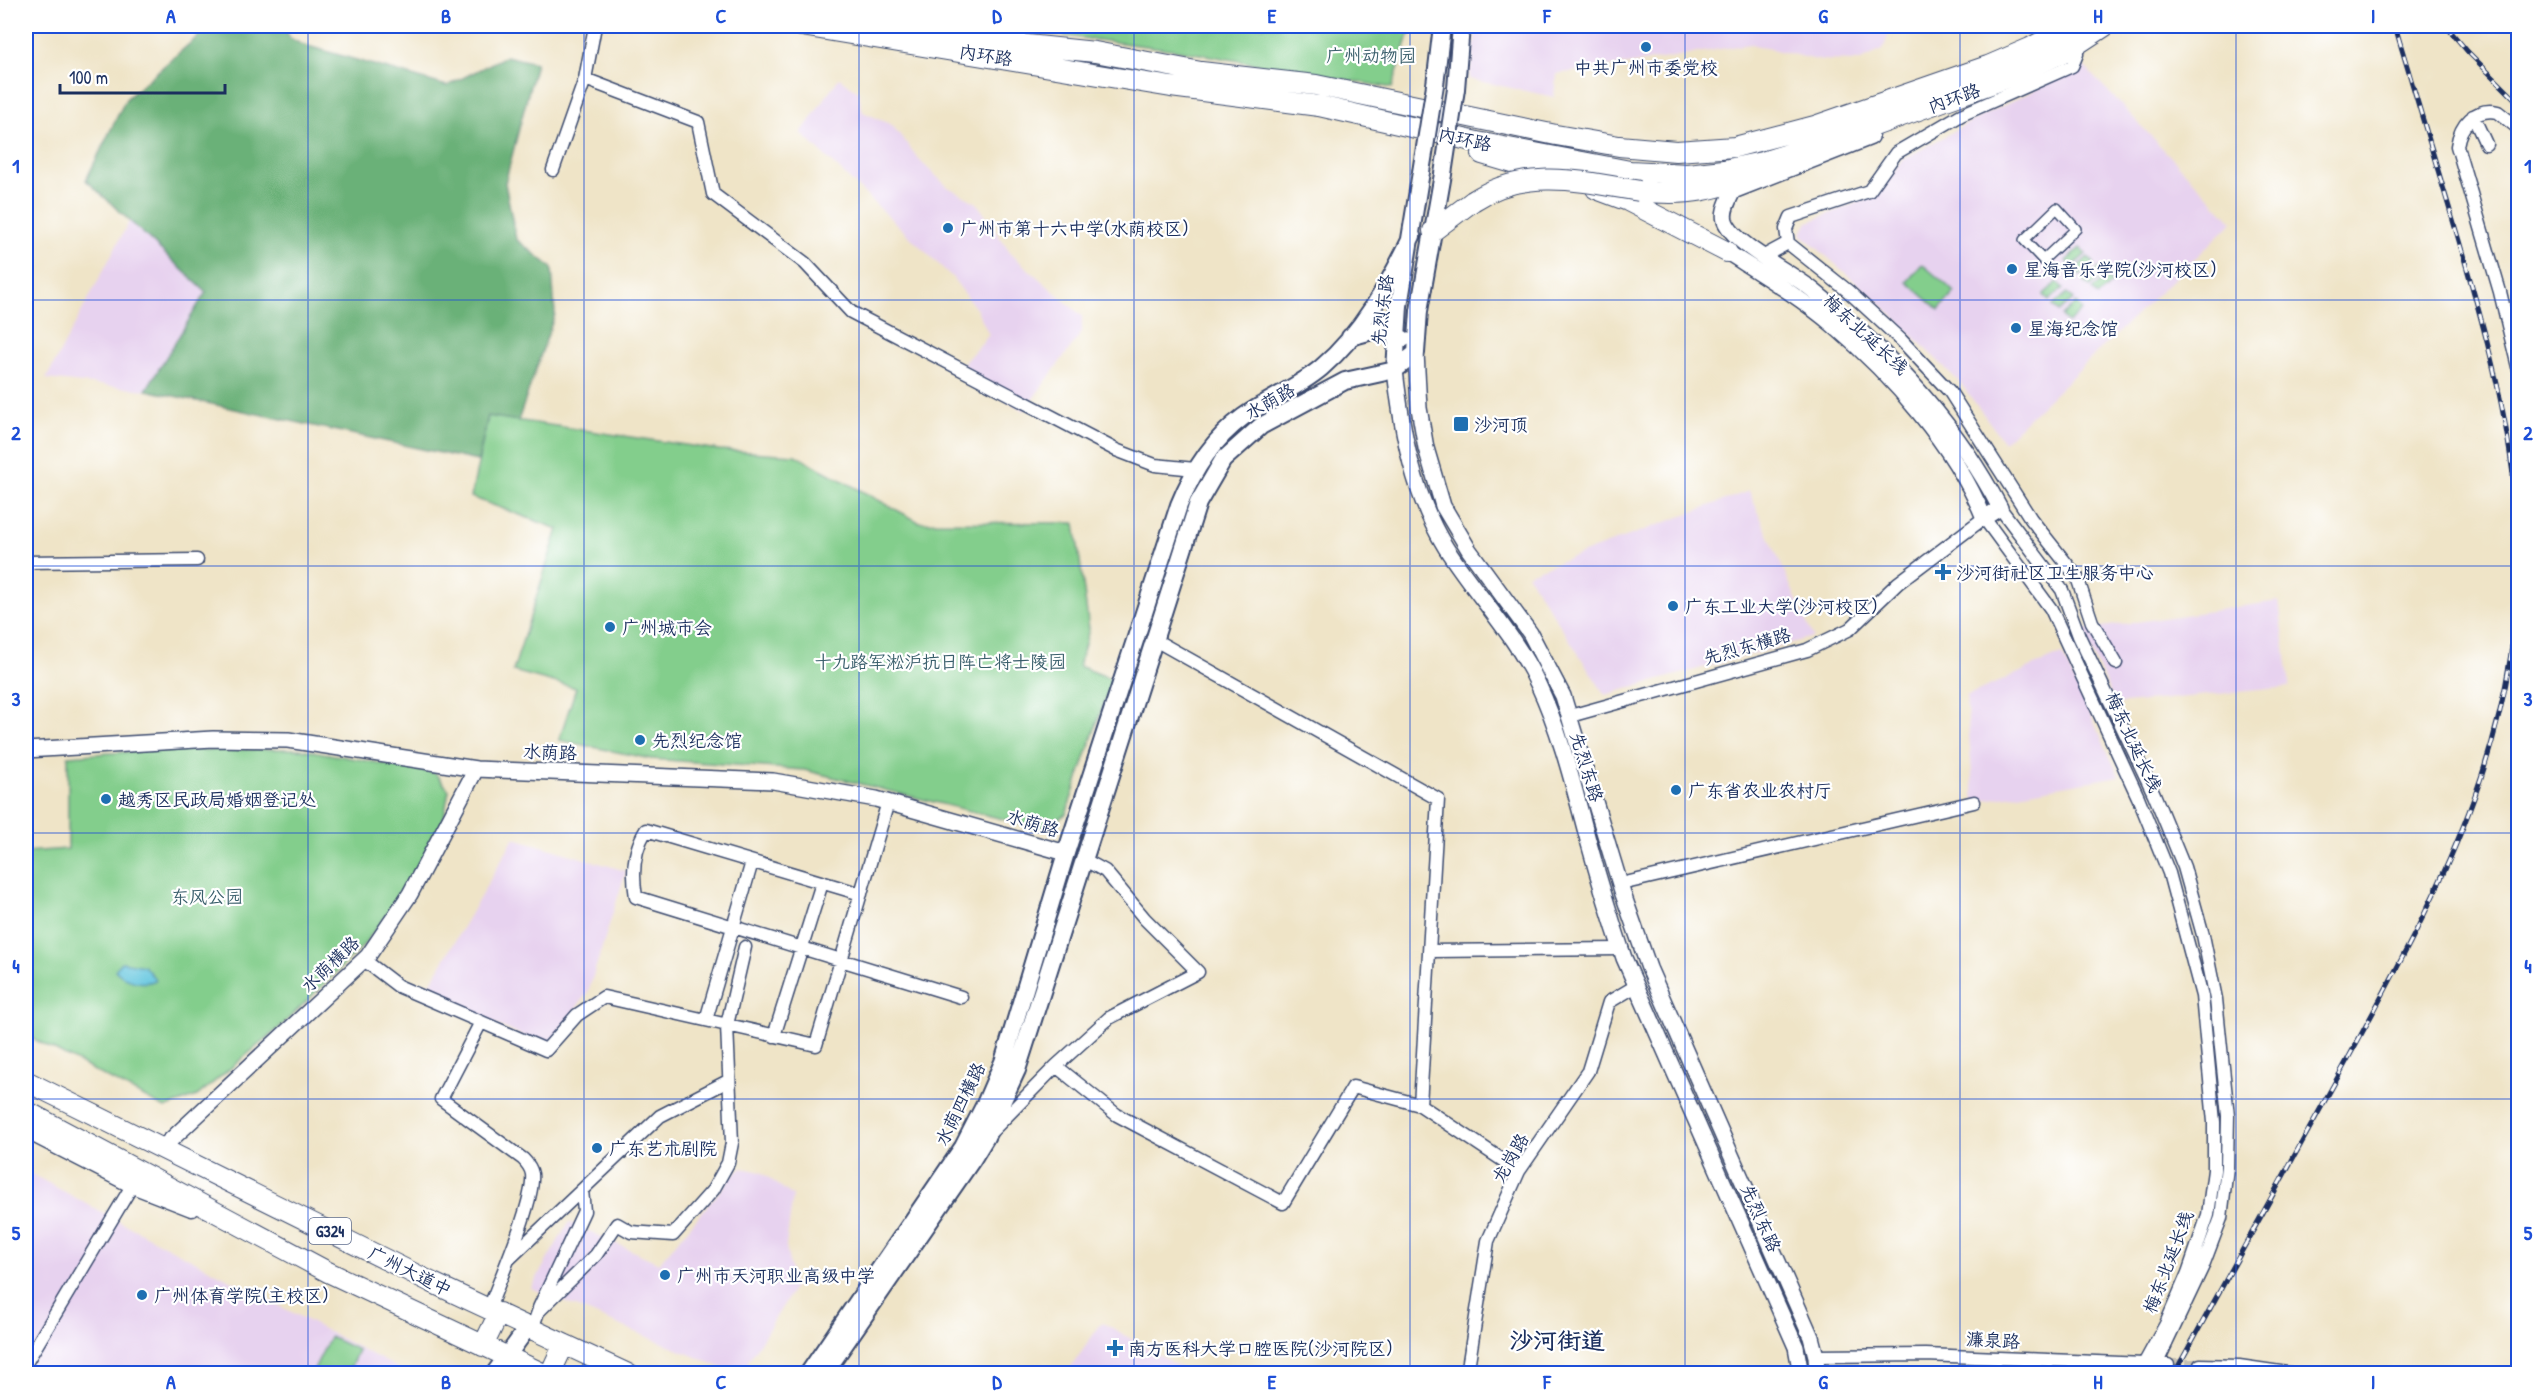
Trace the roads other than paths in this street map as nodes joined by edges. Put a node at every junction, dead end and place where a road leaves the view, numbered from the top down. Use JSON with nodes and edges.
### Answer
{"nodes":[{"id":1,"x":595,"y":26,"type":"edge"},
{"id":2,"x":802,"y":26,"type":"edge"},
{"id":3,"x":898,"y":26,"type":"edge"},
{"id":4,"x":1442,"y":26,"type":"edge"},
{"id":5,"x":1461,"y":26,"type":"edge"},
{"id":6,"x":2071,"y":26,"type":"edge"},
{"id":7,"x":2105,"y":26,"type":"edge"},
{"id":8,"x":2115,"y":26,"type":"edge"},
{"id":9,"x":2077,"y":54,"type":"junction"},
{"id":10,"x":585,"y":79,"type":"junction"},
{"id":11,"x":1270,"y":101,"type":"junction"},
{"id":12,"x":2473,"y":116,"type":"junction"},
{"id":13,"x":2518,"y":128,"type":"edge"},
{"id":14,"x":1852,"y":134,"type":"junction"},
{"id":15,"x":2486,"y":144,"type":"dead end"},
{"id":16,"x":553,"y":170,"type":"dead end"},
{"id":17,"x":2076,"y":228,"type":"joint"},
{"id":18,"x":1433,"y":231,"type":"junction"},
{"id":19,"x":1412,"y":236,"type":"junction"},
{"id":20,"x":1788,"y":243,"type":"junction"},
{"id":21,"x":1727,"y":252,"type":"joint"},
{"id":22,"x":1764,"y":256,"type":"junction"},
{"id":23,"x":1397,"y":334,"type":"junction"},
{"id":24,"x":1349,"y":337,"type":"junction"},
{"id":25,"x":1416,"y":353,"type":"junction"},
{"id":26,"x":2518,"y":367,"type":"edge"},
{"id":27,"x":1395,"y":370,"type":"junction"},
{"id":28,"x":1195,"y":469,"type":"junction"},
{"id":29,"x":2000,"y":508,"type":"junction"},
{"id":30,"x":1984,"y":518,"type":"junction"},
{"id":31,"x":197,"y":560,"type":"dead end"},
{"id":32,"x":26,"y":562,"type":"edge"},
{"id":33,"x":2077,"y":577,"type":"junction"},
{"id":34,"x":2062,"y":590,"type":"junction"},
{"id":35,"x":1155,"y":640,"type":"junction"},
{"id":36,"x":2116,"y":663,"type":"dead end"},
{"id":37,"x":2111,"y":702,"type":"junction"},
{"id":38,"x":2098,"y":710,"type":"junction"},
{"id":39,"x":1570,"y":716,"type":"junction"},
{"id":40,"x":26,"y":750,"type":"edge"},
{"id":41,"x":477,"y":769,"type":"junction"},
{"id":42,"x":888,"y":802,"type":"junction"},
{"id":43,"x":1974,"y":802,"type":"dead end"},
{"id":44,"x":1066,"y":853,"type":"junction"},
{"id":45,"x":1083,"y":859,"type":"junction"},
{"id":46,"x":752,"y":862,"type":"junction"},
{"id":47,"x":822,"y":883,"type":"junction"},
{"id":48,"x":1621,"y":884,"type":"junction"},
{"id":49,"x":861,"y":894,"type":"junction"},
{"id":50,"x":1626,"y":902,"type":"junction"},
{"id":51,"x":1607,"y":909,"type":"junction"},
{"id":52,"x":733,"y":927,"type":"junction"},
{"id":53,"x":745,"y":947,"type":"dead end"},
{"id":54,"x":802,"y":949,"type":"junction"},
{"id":55,"x":1621,"y":949,"type":"junction"},
{"id":56,"x":1430,"y":951,"type":"junction"},
{"id":57,"x":842,"y":959,"type":"junction"},
{"id":58,"x":364,"y":960,"type":"junction"},
{"id":59,"x":1636,"y":986,"type":"junction"},
{"id":60,"x":961,"y":997,"type":"dead end"},
{"id":61,"x":2216,"y":999,"type":"junction"},
{"id":62,"x":2204,"y":1014,"type":"junction"},
{"id":63,"x":706,"y":1020,"type":"junction"},
{"id":64,"x":481,"y":1022,"type":"junction"},
{"id":65,"x":726,"y":1025,"type":"junction"},
{"id":66,"x":774,"y":1036,"type":"junction"},
{"id":67,"x":1056,"y":1066,"type":"junction"},
{"id":68,"x":728,"y":1080,"type":"junction"},
{"id":69,"x":26,"y":1081,"type":"edge"},
{"id":70,"x":1420,"y":1105,"type":"junction"},
{"id":71,"x":26,"y":1111,"type":"edge"},
{"id":72,"x":26,"y":1129,"type":"edge"},
{"id":73,"x":986,"y":1137,"type":"junction"},
{"id":74,"x":161,"y":1149,"type":"junction"},
{"id":75,"x":1519,"y":1171,"type":"junction"},
{"id":76,"x":133,"y":1184,"type":"junction"},
{"id":77,"x":582,"y":1190,"type":"junction"},
{"id":78,"x":2214,"y":1217,"type":"junction"},
{"id":79,"x":230,"y":1221,"type":"junction"},
{"id":80,"x":505,"y":1263,"type":"junction"},
{"id":81,"x":494,"y":1311,"type":"junction"},
{"id":82,"x":533,"y":1323,"type":"junction"},
{"id":83,"x":564,"y":1344,"type":"junction"},
{"id":84,"x":483,"y":1346,"type":"junction"},
{"id":85,"x":1816,"y":1356,"type":"junction"},
{"id":86,"x":26,"y":1363,"type":"edge"},
{"id":87,"x":509,"y":1363,"type":"edge"},
{"id":88,"x":2156,"y":1365,"type":"joint"},
{"id":89,"x":2200,"y":1365,"type":"tunnel mouth"},
{"id":90,"x":494,"y":1374,"type":"edge"},
{"id":91,"x":544,"y":1374,"type":"edge"},
{"id":92,"x":550,"y":1374,"type":"edge"},
{"id":93,"x":628,"y":1374,"type":"edge"},
{"id":94,"x":808,"y":1374,"type":"edge"},
{"id":95,"x":824,"y":1374,"type":"edge"},
{"id":96,"x":1467,"y":1374,"type":"edge"},
{"id":97,"x":1802,"y":1374,"type":"edge"},
{"id":98,"x":1817,"y":1374,"type":"edge"},
{"id":99,"x":2295,"y":1374,"type":"edge"}],
"edges":[{"from":1,"to":10,"type":"street"},
{"from":2,"to":11,"type":"highway","name":"内环路"},
{"from":3,"to":6,"type":"highway","name":"内环路"},
{"from":4,"to":19,"type":"main road","name":"先烈东路","bridge":true},
{"from":5,"to":18,"type":"main road","name":"先烈东路","bridge":true},
{"from":7,"to":14,"type":"highway","name":"内环路"},
{"from":8,"to":9,"type":"street"},
{"from":9,"to":20,"type":"street"},
{"from":9,"to":22,"type":"street","name":"梅东北延长线"},
{"from":10,"to":16,"type":"street"},
{"from":10,"to":28,"type":"street"},
{"from":11,"to":14,"type":"highway","name":"内环路"},
{"from":11,"to":21,"type":"highway"},
{"from":12,"to":13,"type":"street"},
{"from":12,"to":15,"type":"street"},
{"from":12,"to":26,"type":"street"},
{"from":14,"to":18,"type":"highway","bridge":true},
{"from":17,"to":17,"type":"street"},
{"from":18,"to":25,"type":"main road","name":"先烈东路"},
{"from":19,"to":23,"type":"main road","name":"先烈东路"},
{"from":19,"to":24,"type":"main road","name":"水荫路"},
{"from":20,"to":22,"type":"street"},
{"from":20,"to":33,"type":"street"},
{"from":21,"to":30,"type":"street","name":"梅东北延长线"},
{"from":22,"to":29,"type":"street","name":"梅东北延长线"},
{"from":23,"to":24,"type":"main road"},
{"from":23,"to":25,"type":"main road"},
{"from":23,"to":27,"type":"main road","name":"先烈东路"},
{"from":24,"to":28,"type":"main road","name":"水荫路"},
{"from":25,"to":27,"type":"main road","name":"水荫路"},
{"from":25,"to":39,"type":"street","name":"先烈东路"},
{"from":27,"to":35,"type":"main road","name":"水荫路"},
{"from":27,"to":51,"type":"street","name":"先烈东路"},
{"from":28,"to":44,"type":"main road","name":"水荫路"},
{"from":29,"to":30,"type":"street","name":"先烈东横路"},
{"from":29,"to":34,"type":"street","name":"梅东北延长线"},
{"from":30,"to":38,"type":"street","name":"梅东北延长线"},
{"from":30,"to":39,"type":"street","name":"先烈东横路"},
{"from":31,"to":32,"type":"street"},
{"from":33,"to":34,"type":"street"},
{"from":33,"to":36,"type":"street"},
{"from":34,"to":37,"type":"street","name":"梅东北延长线"},
{"from":35,"to":45,"type":"main road","name":"水荫路"},
{"from":35,"to":56,"type":"street"},
{"from":37,"to":38,"type":"street"},
{"from":37,"to":61,"type":"street","name":"梅东北延长线"},
{"from":38,"to":62,"type":"street","name":"梅东北延长线"},
{"from":39,"to":48,"type":"street","name":"先烈东路"},
{"from":40,"to":41,"type":"street","name":"水荫路"},
{"from":41,"to":42,"type":"street","name":"水荫路"},
{"from":41,"to":58,"type":"street","name":"水荫横路"},
{"from":42,"to":44,"type":"street","name":"水荫路"},
{"from":42,"to":49,"type":"street"},
{"from":43,"to":48,"type":"street"},
{"from":44,"to":45,"type":"main road","name":"水荫路"},
{"from":44,"to":94,"type":"main road","name":"水荫四横路"},
{"from":45,"to":67,"type":"street"},
{"from":45,"to":73,"type":"main road","name":"水荫四横路"},
{"from":46,"to":47,"type":"street"},
{"from":46,"to":52,"type":"street"},
{"from":46,"to":52,"type":"street"},
{"from":47,"to":49,"type":"street"},
{"from":47,"to":54,"type":"street"},
{"from":48,"to":50,"type":"street","name":"先烈东路"},
{"from":49,"to":57,"type":"street"},
{"from":50,"to":51,"type":"street"},
{"from":50,"to":85,"type":"street","name":"先烈东路"},
{"from":51,"to":55,"type":"street","name":"先烈东路"},
{"from":52,"to":54,"type":"street"},
{"from":52,"to":63,"type":"street"},
{"from":53,"to":65,"type":"street"},
{"from":54,"to":57,"type":"street"},
{"from":54,"to":66,"type":"street"},
{"from":55,"to":56,"type":"street"},
{"from":55,"to":59,"type":"street","name":"先烈东路"},
{"from":56,"to":70,"type":"street"},
{"from":57,"to":60,"type":"street"},
{"from":57,"to":66,"type":"street"},
{"from":58,"to":64,"type":"street"},
{"from":58,"to":74,"type":"street","name":"水荫横路"},
{"from":59,"to":75,"type":"street","name":"龙岗路"},
{"from":59,"to":97,"type":"street","name":"先烈东路"},
{"from":61,"to":62,"type":"street"},
{"from":61,"to":78,"type":"street","name":"梅东北延长线"},
{"from":62,"to":78,"type":"street","name":"梅东北延长线"},
{"from":63,"to":64,"type":"street"},
{"from":63,"to":65,"type":"street"},
{"from":64,"to":80,"type":"street"},
{"from":65,"to":66,"type":"street"},
{"from":65,"to":68,"type":"street"},
{"from":67,"to":70,"type":"street"},
{"from":67,"to":73,"type":"street"},
{"from":68,"to":77,"type":"street"},
{"from":68,"to":82,"type":"street"},
{"from":69,"to":74,"type":"highway","number":"G324"},
{"from":70,"to":75,"type":"street"},
{"from":71,"to":79,"type":"highway","number":"G324"},
{"from":72,"to":76,"type":"main road"},
{"from":73,"to":95,"type":"main road","name":"水荫四横路"},
{"from":74,"to":81,"type":"highway","name":"广州大道中","number":"G324"},
{"from":75,"to":96,"type":"street","name":"龙岗路"},
{"from":76,"to":79,"type":"main road"},
{"from":76,"to":86,"type":"street"},
{"from":77,"to":80,"type":"street"},
{"from":77,"to":82,"type":"street"},
{"from":78,"to":88,"type":"street","name":"梅东北延长线"},
{"from":79,"to":84,"type":"highway","name":"广州大道中","number":"G324"},
{"from":80,"to":81,"type":"street"},
{"from":81,"to":82,"type":"highway","name":"广州大道中","number":"G324"},
{"from":81,"to":84,"type":"highway"},
{"from":82,"to":83,"type":"highway","name":"广州大道中","number":"G324"},
{"from":82,"to":87,"type":"main road"},
{"from":83,"to":92,"type":"highway"},
{"from":83,"to":93,"type":"highway","name":"广州大道中","number":"G324"},
{"from":84,"to":87,"type":"highway","name":"广州大道中","number":"G324"},
{"from":85,"to":88,"type":"street","name":"濂泉路"},
{"from":85,"to":98,"type":"street","name":"先烈东路"},
{"from":87,"to":90,"type":"main road"},
{"from":87,"to":91,"type":"highway","name":"广州大道中","number":"G324"},
{"from":89,"to":99,"type":"street"}]}
